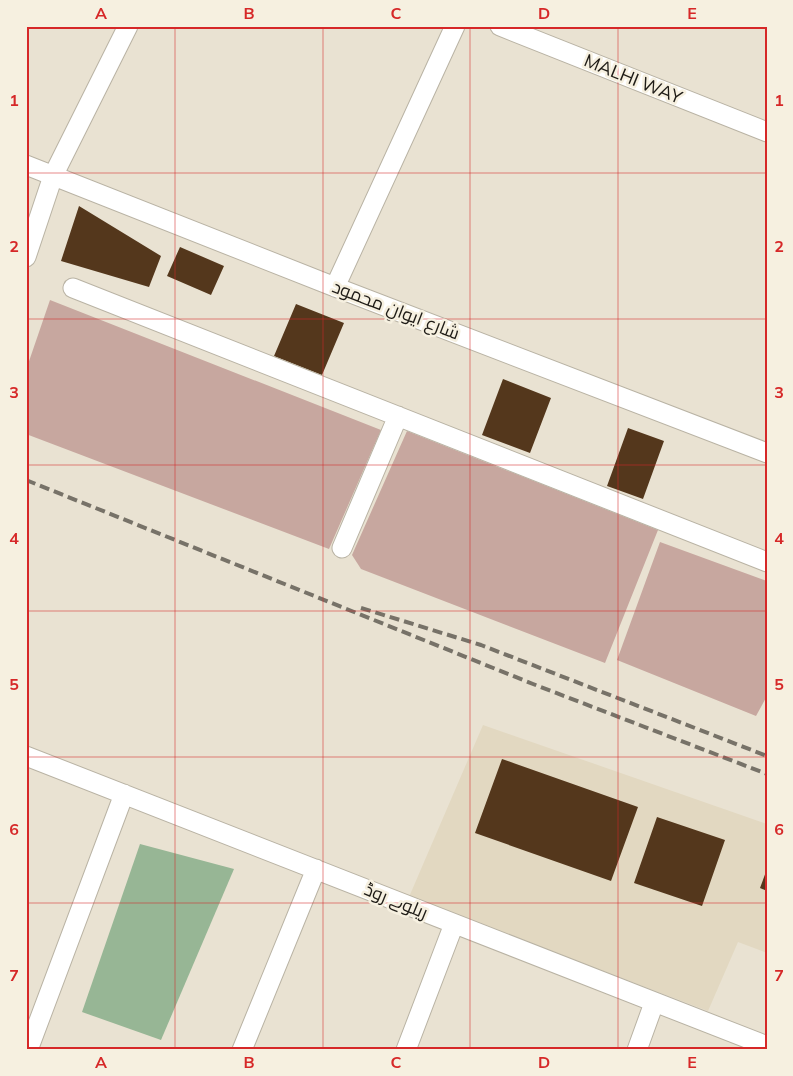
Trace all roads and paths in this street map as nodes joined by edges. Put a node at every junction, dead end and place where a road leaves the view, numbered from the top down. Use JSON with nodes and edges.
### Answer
{"nodes":[{"id":1,"x":128,"y":26,"type":"edge"},
{"id":2,"x":455,"y":26,"type":"edge"},
{"id":3,"x":500,"y":26,"type":"edge"},
{"id":4,"x":767,"y":132,"type":"edge"},
{"id":5,"x":26,"y":165,"type":"edge"},
{"id":6,"x":53,"y":176,"type":"junction"},
{"id":7,"x":26,"y":257,"type":"edge"},
{"id":8,"x":335,"y":287,"type":"junction"},
{"id":9,"x":73,"y":288,"type":"dead end"},
{"id":10,"x":398,"y":416,"type":"junction"},
{"id":11,"x":767,"y":453,"type":"edge"},
{"id":12,"x":342,"y":548,"type":"dead end"},
{"id":13,"x":767,"y":562,"type":"edge"},
{"id":14,"x":26,"y":756,"type":"edge"},
{"id":15,"x":124,"y":794,"type":"junction"},
{"id":16,"x":316,"y":869,"type":"junction"},
{"id":17,"x":454,"y":924,"type":"junction"},
{"id":18,"x":654,"y":1003,"type":"junction"},
{"id":19,"x":767,"y":1046,"type":"edge"},
{"id":20,"x":28,"y":1050,"type":"edge"},
{"id":21,"x":242,"y":1050,"type":"edge"},
{"id":22,"x":406,"y":1050,"type":"edge"},
{"id":23,"x":637,"y":1050,"type":"edge"}],
"edges":[{"from":1,"to":6,"type":"street"},
{"from":2,"to":8,"type":"street"},
{"from":3,"to":4,"type":"street","name":"MALHI WAY"},
{"from":5,"to":6,"type":"street","name":"شارع ایوانِ محمود"},
{"from":6,"to":7,"type":"street"},
{"from":6,"to":8,"type":"street","name":"شارع ایوانِ محمود"},
{"from":8,"to":11,"type":"street","name":"شارع ایوانِ محمود"},
{"from":9,"to":10,"type":"street"},
{"from":10,"to":12,"type":"street"},
{"from":10,"to":13,"type":"street"},
{"from":14,"to":15,"type":"street","name":"ریلوے روڈ"},
{"from":15,"to":16,"type":"street","name":"ریلوے روڈ"},
{"from":15,"to":20,"type":"street"},
{"from":16,"to":17,"type":"street","name":"ریلوے روڈ"},
{"from":16,"to":21,"type":"street"},
{"from":17,"to":18,"type":"street","name":"ریلوے روڈ"},
{"from":17,"to":22,"type":"street"},
{"from":18,"to":19,"type":"street","name":"ریلوے روڈ"},
{"from":18,"to":23,"type":"street"}]}
